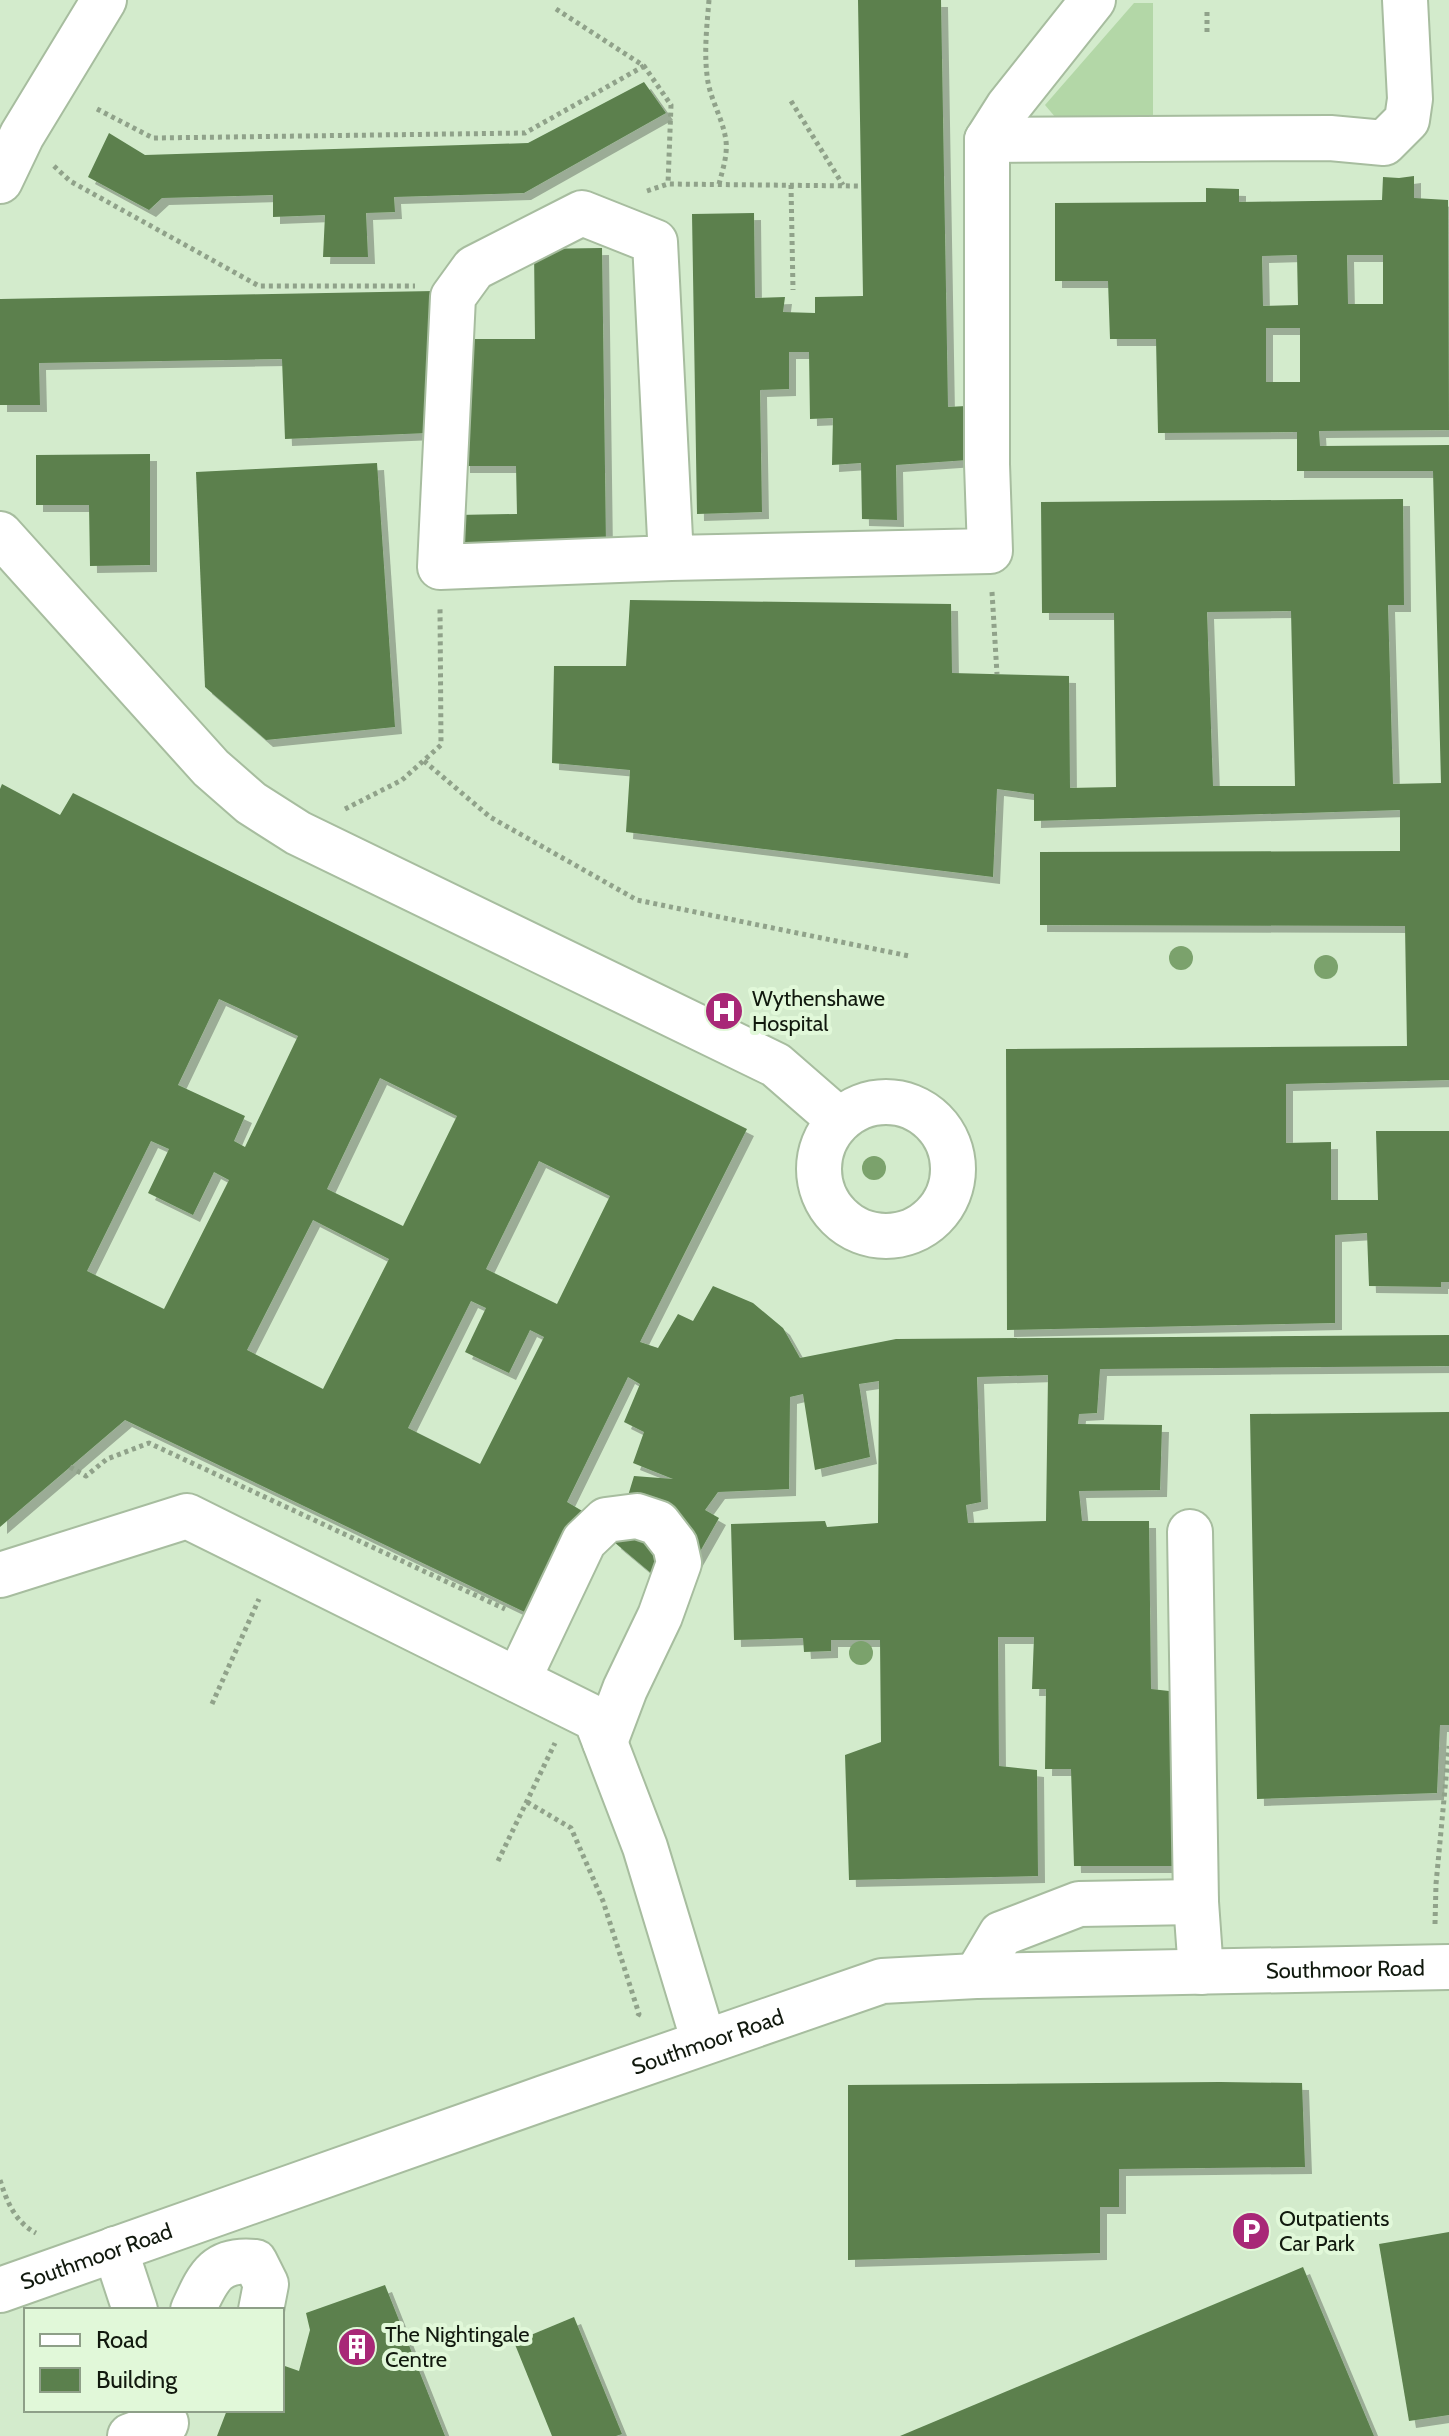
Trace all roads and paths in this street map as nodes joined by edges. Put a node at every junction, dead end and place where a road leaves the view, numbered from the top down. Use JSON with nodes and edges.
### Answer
{"nodes":[{"id":1,"x":104,"y":0,"type":"edge"},
{"id":2,"x":709,"y":0,"type":"edge"},
{"id":3,"x":1093,"y":0,"type":"edge"},
{"id":4,"x":1405,"y":0,"type":"edge"},
{"id":5,"x":556,"y":9,"type":"dead end"},
{"id":6,"x":1207,"y":12,"type":"dead end"},
{"id":7,"x":1207,"y":36,"type":"dead end"},
{"id":8,"x":644,"y":66,"type":"junction"},
{"id":9,"x":791,"y":101,"type":"dead end"},
{"id":10,"x":97,"y":109,"type":"dead end"},
{"id":11,"x":22,"y":135,"type":"junction"},
{"id":12,"x":987,"y":140,"type":"junction"},
{"id":13,"x":0,"y":181,"type":"edge"},
{"id":14,"x":668,"y":184,"type":"junction"},
{"id":15,"x":719,"y":184,"type":"junction"},
{"id":16,"x":791,"y":185,"type":"junction"},
{"id":17,"x":844,"y":186,"type":"junction"},
{"id":18,"x":861,"y":186,"type":"dead end"},
{"id":19,"x":582,"y":213,"type":"junction"},
{"id":20,"x":462,"y":286,"type":"junction"},
{"id":21,"x":793,"y":290,"type":"dead end"},
{"id":22,"x":0,"y":534,"type":"edge"},
{"id":23,"x":990,"y":551,"type":"junction"},
{"id":24,"x":671,"y":558,"type":"junction"},
{"id":25,"x":440,"y":567,"type":"junction"},
{"id":26,"x":997,"y":674,"type":"dead end"},
{"id":27,"x":424,"y":761,"type":"junction"},
{"id":28,"x":298,"y":833,"type":"junction"},
{"id":29,"x":909,"y":956,"type":"dead end"},
{"id":30,"x":838,"y":1119,"type":"dead end"},
{"id":31,"x":1190,"y":1532,"type":"dead end"},
{"id":32,"x":276,"y":1560,"type":"junction"},
{"id":33,"x":0,"y":1575,"type":"edge"},
{"id":34,"x":517,"y":1615,"type":"dead end"},
{"id":35,"x":518,"y":1680,"type":"junction"},
{"id":36,"x":212,"y":1704,"type":"dead end"},
{"id":37,"x":605,"y":1742,"type":"junction"},
{"id":38,"x":1449,"y":1746,"type":"edge"},
{"id":39,"x":527,"y":1802,"type":"dead end"},
{"id":40,"x":1196,"y":1902,"type":"junction"},
{"id":41,"x":1442,"y":1948,"type":"edge"},
{"id":42,"x":1201,"y":1972,"type":"junction"},
{"id":43,"x":976,"y":1976,"type":"junction"},
{"id":44,"x":639,"y":2014,"type":"dead end"},
{"id":45,"x":704,"y":2042,"type":"junction"},
{"id":46,"x":115,"y":2249,"type":"junction"},
{"id":47,"x":0,"y":2289,"type":"edge"},
{"id":48,"x":134,"y":2308,"type":"edge"},
{"id":49,"x":194,"y":2308,"type":"edge"},
{"id":50,"x":261,"y":2308,"type":"edge"}],
"edges":[{"from":1,"to":11,"type":"street"},
{"from":2,"to":15,"type":"path"},
{"from":3,"to":12,"type":"street"},
{"from":4,"to":12,"type":"street"},
{"from":5,"to":8,"type":"path"},
{"from":6,"to":7,"type":"path"},
{"from":8,"to":10,"type":"path"},
{"from":8,"to":14,"type":"path"},
{"from":9,"to":17,"type":"path"},
{"from":11,"to":13,"type":"street"},
{"from":11,"to":20,"type":"path"},
{"from":12,"to":23,"type":"street"},
{"from":14,"to":15,"type":"path"},
{"from":14,"to":19,"type":"path"},
{"from":15,"to":16,"type":"path"},
{"from":16,"to":17,"type":"path"},
{"from":16,"to":21,"type":"path"},
{"from":17,"to":18,"type":"path"},
{"from":19,"to":20,"type":"street"},
{"from":19,"to":24,"type":"street"},
{"from":20,"to":25,"type":"street"},
{"from":22,"to":28,"type":"street"},
{"from":23,"to":24,"type":"street"},
{"from":23,"to":26,"type":"path"},
{"from":24,"to":25,"type":"street"},
{"from":25,"to":27,"type":"path"},
{"from":27,"to":28,"type":"path"},
{"from":27,"to":29,"type":"path"},
{"from":28,"to":30,"type":"street"},
{"from":31,"to":40,"type":"street"},
{"from":32,"to":33,"type":"street"},
{"from":32,"to":34,"type":"path"},
{"from":32,"to":35,"type":"street"},
{"from":32,"to":36,"type":"path"},
{"from":35,"to":37,"type":"street"},
{"from":35,"to":37,"type":"street"},
{"from":37,"to":45,"type":"street"},
{"from":38,"to":41,"type":"path"},
{"from":39,"to":44,"type":"path"},
{"from":40,"to":42,"type":"street"},
{"from":40,"to":43,"type":"street"},
{"from":41,"to":42,"type":"street","name":"Southmoor Road"},
{"from":42,"to":43,"type":"street","name":"Southmoor Road"},
{"from":43,"to":45,"type":"street","name":"Southmoor Road"},
{"from":45,"to":46,"type":"street","name":"Southmoor Road"},
{"from":46,"to":47,"type":"street","name":"Southmoor Road"},
{"from":46,"to":48,"type":"street"},
{"from":49,"to":50,"type":"street"}]}
